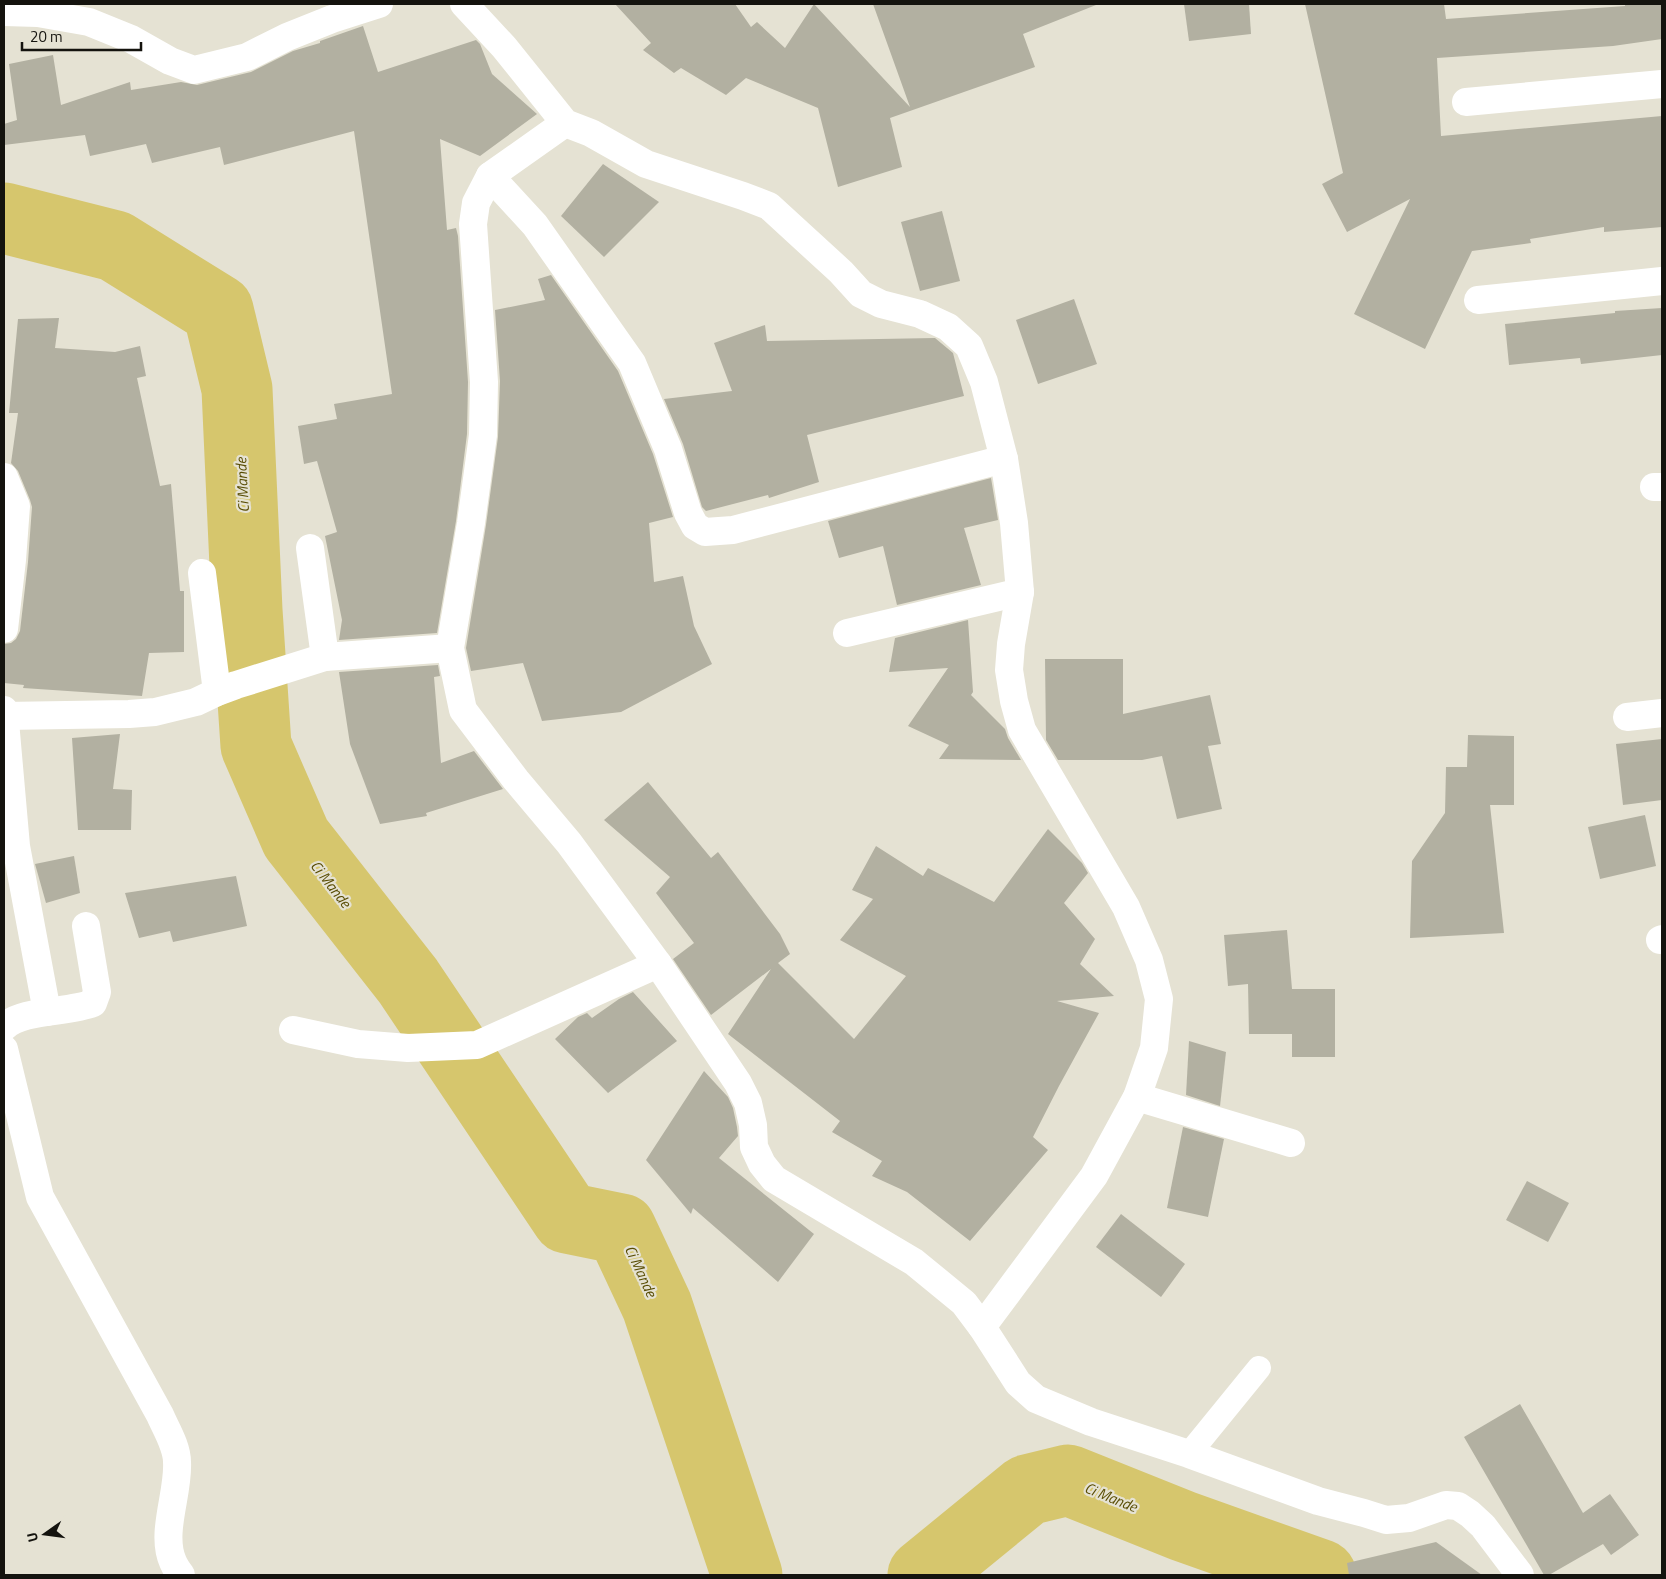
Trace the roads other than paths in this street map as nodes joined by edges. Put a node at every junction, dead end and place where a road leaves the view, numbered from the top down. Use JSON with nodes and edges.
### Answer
{"nodes":[{"id":1,"x":379,"y":4,"type":"edge"},
{"id":2,"x":464,"y":4,"type":"edge"},
{"id":3,"x":4,"y":12,"type":"edge"},
{"id":4,"x":1662,"y":84,"type":"edge"},
{"id":5,"x":1466,"y":102,"type":"dead end"},
{"id":6,"x":565,"y":123,"type":"junction"},
{"id":7,"x":490,"y":176,"type":"junction"},
{"id":8,"x":1662,"y":281,"type":"edge"},
{"id":9,"x":1478,"y":300,"type":"dead end"},
{"id":10,"x":1004,"y":459,"type":"junction"},
{"id":11,"x":4,"y":477,"type":"edge"},
{"id":12,"x":310,"y":548,"type":"dead end"},
{"id":13,"x":202,"y":572,"type":"dead end"},
{"id":14,"x":1020,"y":592,"type":"junction"},
{"id":15,"x":4,"y":628,"type":"edge"},
{"id":16,"x":847,"y":633,"type":"dead end"},
{"id":17,"x":450,"y":648,"type":"junction"},
{"id":18,"x":325,"y":657,"type":"junction"},
{"id":19,"x":226,"y":688,"type":"junction"},
{"id":20,"x":4,"y":710,"type":"edge"},
{"id":21,"x":1662,"y":713,"type":"edge"},
{"id":22,"x":4,"y":716,"type":"edge"},
{"id":23,"x":1627,"y":717,"type":"dead end"},
{"id":24,"x":86,"y":926,"type":"dead end"},
{"id":25,"x":658,"y":964,"type":"junction"},
{"id":26,"x":47,"y":1012,"type":"junction"},
{"id":27,"x":4,"y":1028,"type":"edge"},
{"id":28,"x":293,"y":1030,"type":"dead end"},
{"id":29,"x":4,"y":1049,"type":"edge"},
{"id":30,"x":1137,"y":1097,"type":"junction"},
{"id":31,"x":1292,"y":1143,"type":"dead end"},
{"id":32,"x":982,"y":1327,"type":"junction"},
{"id":33,"x":1259,"y":1368,"type":"dead end"},
{"id":34,"x":1189,"y":1454,"type":"junction"},
{"id":35,"x":181,"y":1575,"type":"edge"},
{"id":36,"x":1520,"y":1575,"type":"edge"}],
"edges":[{"from":1,"to":3,"type":"street"},
{"from":2,"to":6,"type":"street"},
{"from":4,"to":5,"type":"street"},
{"from":6,"to":7,"type":"street"},
{"from":6,"to":10,"type":"street"},
{"from":7,"to":10,"type":"street"},
{"from":7,"to":17,"type":"street"},
{"from":8,"to":9,"type":"street"},
{"from":10,"to":14,"type":"street"},
{"from":11,"to":15,"type":"street"},
{"from":12,"to":18,"type":"street"},
{"from":13,"to":19,"type":"street"},
{"from":14,"to":16,"type":"street"},
{"from":14,"to":30,"type":"street"},
{"from":17,"to":18,"type":"street"},
{"from":17,"to":25,"type":"street"},
{"from":18,"to":19,"type":"street"},
{"from":19,"to":22,"type":"street"},
{"from":20,"to":22,"type":"street"},
{"from":21,"to":23,"type":"street"},
{"from":22,"to":26,"type":"street"},
{"from":24,"to":26,"type":"street"},
{"from":25,"to":28,"type":"street"},
{"from":25,"to":32,"type":"street"},
{"from":26,"to":27,"type":"street"},
{"from":29,"to":35,"type":"street"},
{"from":30,"to":31,"type":"street"},
{"from":30,"to":32,"type":"street"},
{"from":32,"to":34,"type":"street"},
{"from":33,"to":34,"type":"lane"},
{"from":34,"to":36,"type":"street"}]}
